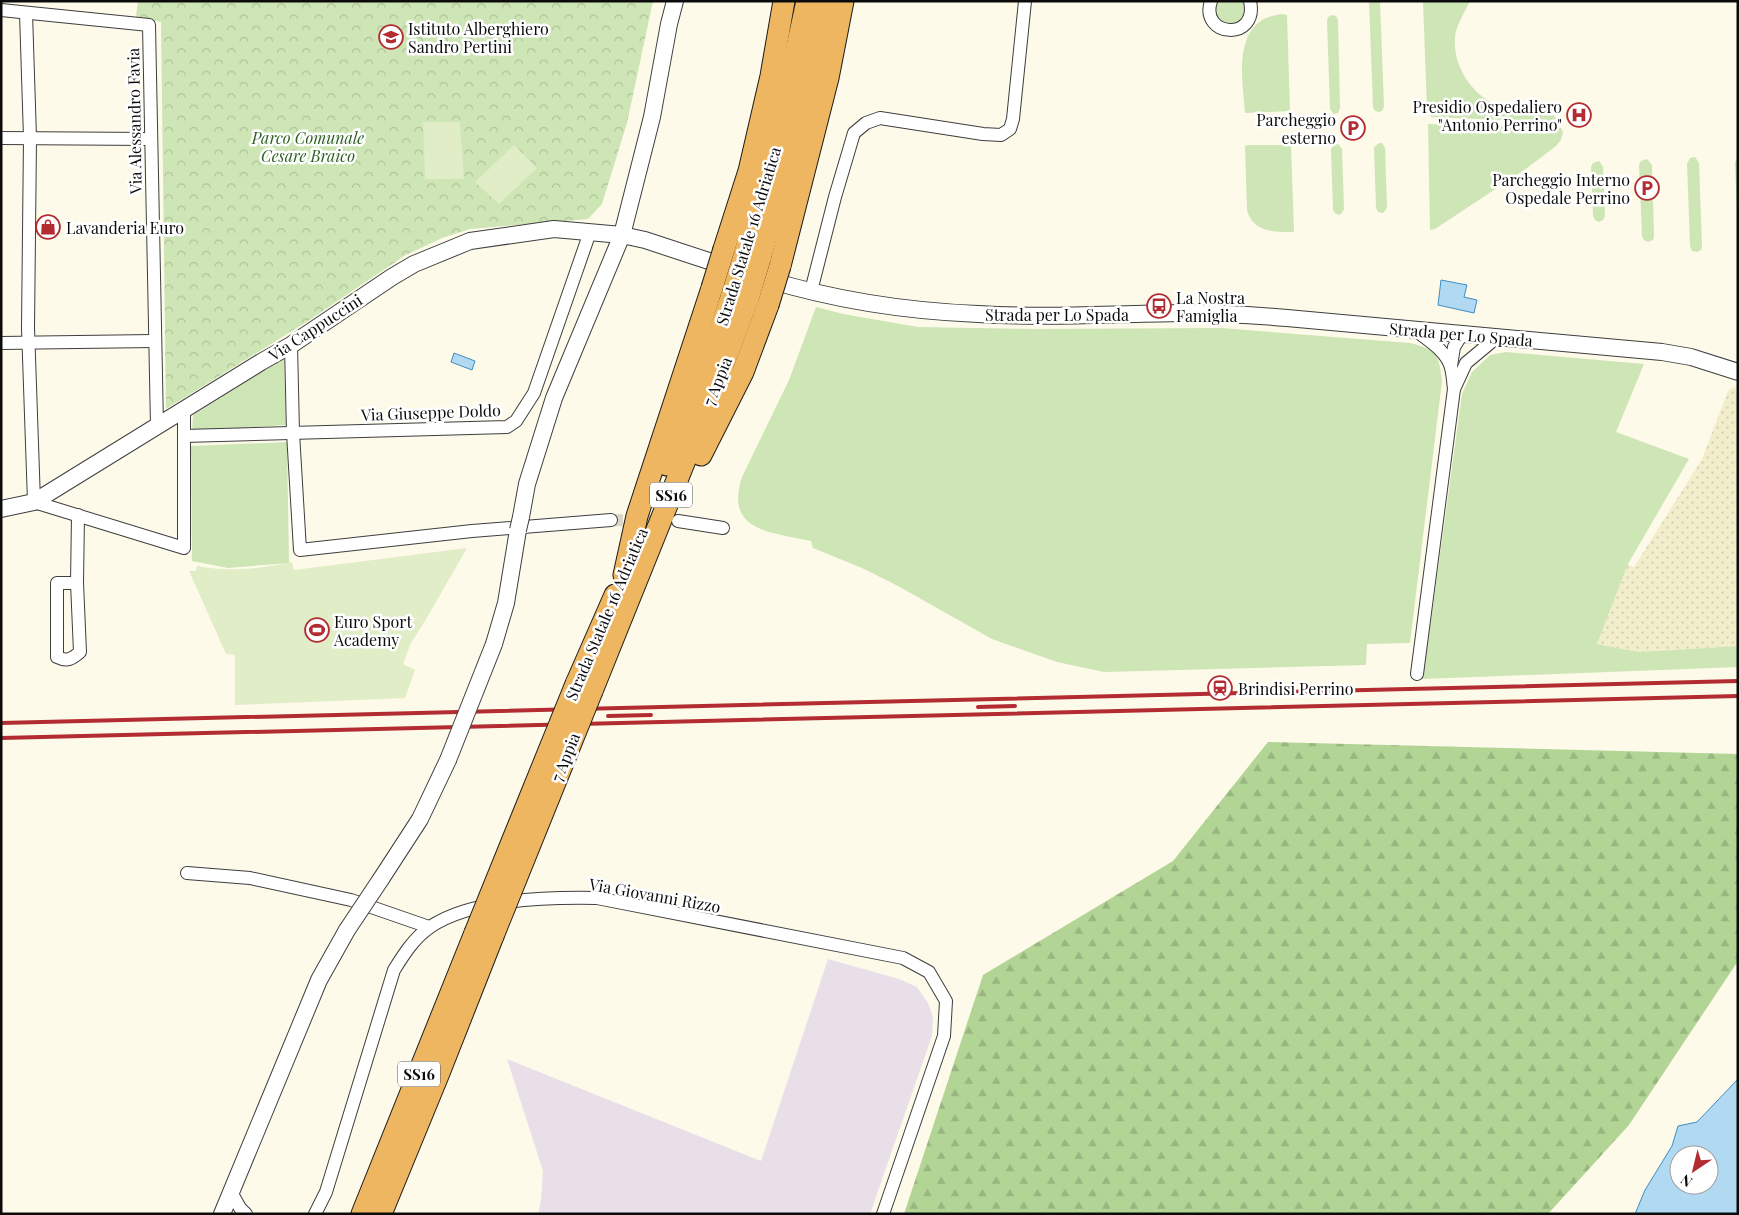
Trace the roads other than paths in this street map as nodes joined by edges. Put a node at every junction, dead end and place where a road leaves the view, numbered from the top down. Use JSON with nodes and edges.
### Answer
{"nodes":[{"id":1,"x":675,"y":1,"type":"edge"},
{"id":2,"x":784,"y":1,"type":"edge"},
{"id":3,"x":843,"y":1,"type":"edge"},
{"id":4,"x":1025,"y":1,"type":"edge"},
{"id":5,"x":1211,"y":1,"type":"edge"},
{"id":6,"x":1250,"y":1,"type":"edge"},
{"id":7,"x":1,"y":10,"type":"edge"},
{"id":8,"x":814,"y":10,"type":"edge"},
{"id":9,"x":26,"y":13,"type":"junction"},
{"id":10,"x":1,"y":138,"type":"edge"},
{"id":11,"x":30,"y":138,"type":"junction"},
{"id":12,"x":151,"y":139,"type":"junction"},
{"id":13,"x":590,"y":232,"type":"junction"},
{"id":14,"x":622,"y":234,"type":"junction"},
{"id":15,"x":761,"y":260,"type":"junction"},
{"id":16,"x":811,"y":292,"type":"junction"},
{"id":17,"x":740,"y":297,"type":"joint"},
{"id":18,"x":1414,"y":330,"type":"junction"},
{"id":19,"x":1462,"y":334,"type":"junction"},
{"id":20,"x":1496,"y":338,"type":"junction"},
{"id":21,"x":154,"y":341,"type":"junction"},
{"id":22,"x":1,"y":343,"type":"edge"},
{"id":23,"x":29,"y":343,"type":"junction"},
{"id":24,"x":291,"y":345,"type":"junction"},
{"id":25,"x":1466,"y":364,"type":"junction"},
{"id":26,"x":1451,"y":366,"type":"junction"},
{"id":27,"x":1738,"y":372,"type":"edge"},
{"id":28,"x":1454,"y":389,"type":"junction"},
{"id":29,"x":184,"y":411,"type":"junction"},
{"id":30,"x":157,"y":426,"type":"junction"},
{"id":31,"x":293,"y":433,"type":"junction"},
{"id":32,"x":184,"y":436,"type":"junction"},
{"id":33,"x":34,"y":502,"type":"junction"},
{"id":34,"x":1,"y":509,"type":"edge"},
{"id":35,"x":78,"y":515,"type":"junction"},
{"id":36,"x":611,"y":520,"type":"tunnel mouth"},
{"id":37,"x":678,"y":521,"type":"tunnel mouth"},
{"id":38,"x":723,"y":528,"type":"dead end"},
{"id":39,"x":630,"y":577,"type":"junction"},
{"id":40,"x":77,"y":583,"type":"junction"},
{"id":41,"x":1417,"y":674,"type":"dead end"},
{"id":42,"x":187,"y":872,"type":"dead end"},
{"id":43,"x":429,"y":927,"type":"junction"},
{"id":44,"x":484,"y":935,"type":"junction"},
{"id":45,"x":231,"y":1192,"type":"junction"},
{"id":46,"x":222,"y":1214,"type":"edge"},
{"id":47,"x":246,"y":1214,"type":"edge"},
{"id":48,"x":315,"y":1214,"type":"edge"},
{"id":49,"x":362,"y":1214,"type":"edge"},
{"id":50,"x":381,"y":1214,"type":"edge"},
{"id":51,"x":883,"y":1214,"type":"edge"}],
"edges":[{"from":1,"to":14,"type":"street"},
{"from":2,"to":39,"type":"highway","bridge":true},
{"from":3,"to":15,"type":"highway"},
{"from":4,"to":16,"type":"street"},
{"from":5,"to":6,"type":"street"},
{"from":7,"to":9,"type":"street"},
{"from":8,"to":15,"type":"highway","name":"Strada Statale 16 Adriatica","number":"SS16"},
{"from":9,"to":11,"type":"street"},
{"from":9,"to":12,"type":"street","name":"Via Alessandro Favia"},
{"from":10,"to":11,"type":"street"},
{"from":11,"to":12,"type":"street"},
{"from":11,"to":23,"type":"street"},
{"from":12,"to":21,"type":"street","name":"Via Alessandro Favia"},
{"from":13,"to":14,"type":"street","name":"Via Cappuccini"},
{"from":13,"to":24,"type":"street","name":"Via Cappuccini"},
{"from":13,"to":31,"type":"street","name":"Via Giuseppe Doldo"},
{"from":14,"to":16,"type":"street","name":"Strada per Lo Spada"},
{"from":14,"to":45,"type":"street","bridge":true},
{"from":15,"to":17,"type":"highway","name":"Strada Statale 16 Adriatica","number":"SS16","bridge":true},
{"from":15,"to":39,"type":"highway","bridge":true},
{"from":16,"to":18,"type":"street","name":"Strada per Lo Spada"},
{"from":17,"to":39,"type":"highway","name":"7 Appia","number":"SS16"},
{"from":18,"to":19,"type":"street","name":"Strada per Lo Spada"},
{"from":18,"to":26,"type":"street"},
{"from":19,"to":20,"type":"street","name":"Strada per Lo Spada"},
{"from":19,"to":25,"type":"street"},
{"from":19,"to":26,"type":"street"},
{"from":20,"to":25,"type":"street"},
{"from":20,"to":27,"type":"street","name":"Strada per Lo Spada"},
{"from":21,"to":23,"type":"street"},
{"from":21,"to":30,"type":"street","name":"Via Alessandro Favia"},
{"from":22,"to":23,"type":"street"},
{"from":23,"to":33,"type":"street"},
{"from":24,"to":29,"type":"street","name":"Via Cappuccini"},
{"from":24,"to":31,"type":"street"},
{"from":25,"to":28,"type":"street"},
{"from":26,"to":28,"type":"street"},
{"from":28,"to":41,"type":"street"},
{"from":29,"to":30,"type":"street","name":"Via Cappuccini"},
{"from":29,"to":32,"type":"street"},
{"from":30,"to":33,"type":"street","name":"Via Cappuccini"},
{"from":31,"to":32,"type":"street","name":"Via Giuseppe Doldo"},
{"from":31,"to":36,"type":"street"},
{"from":32,"to":35,"type":"street","name":"Via Cappuccini"},
{"from":33,"to":34,"type":"street","name":"Via Cappuccini"},
{"from":33,"to":35,"type":"street","name":"Via Cappuccini"},
{"from":35,"to":40,"type":"street"},
{"from":37,"to":38,"type":"street"},
{"from":39,"to":44,"type":"highway","name":"7 Appia","number":"SS16","bridge":true},
{"from":40,"to":40,"type":"street"},
{"from":42,"to":43,"type":"street"},
{"from":43,"to":48,"type":"street","name":"Via Giovanni Rizzo"},
{"from":43,"to":51,"type":"street","name":"Via Giovanni Rizzo"},
{"from":44,"to":49,"type":"highway","number":"SS16"},
{"from":44,"to":50,"type":"highway","number":"SS16"},
{"from":45,"to":46,"type":"street"},
{"from":45,"to":47,"type":"street"}]}
